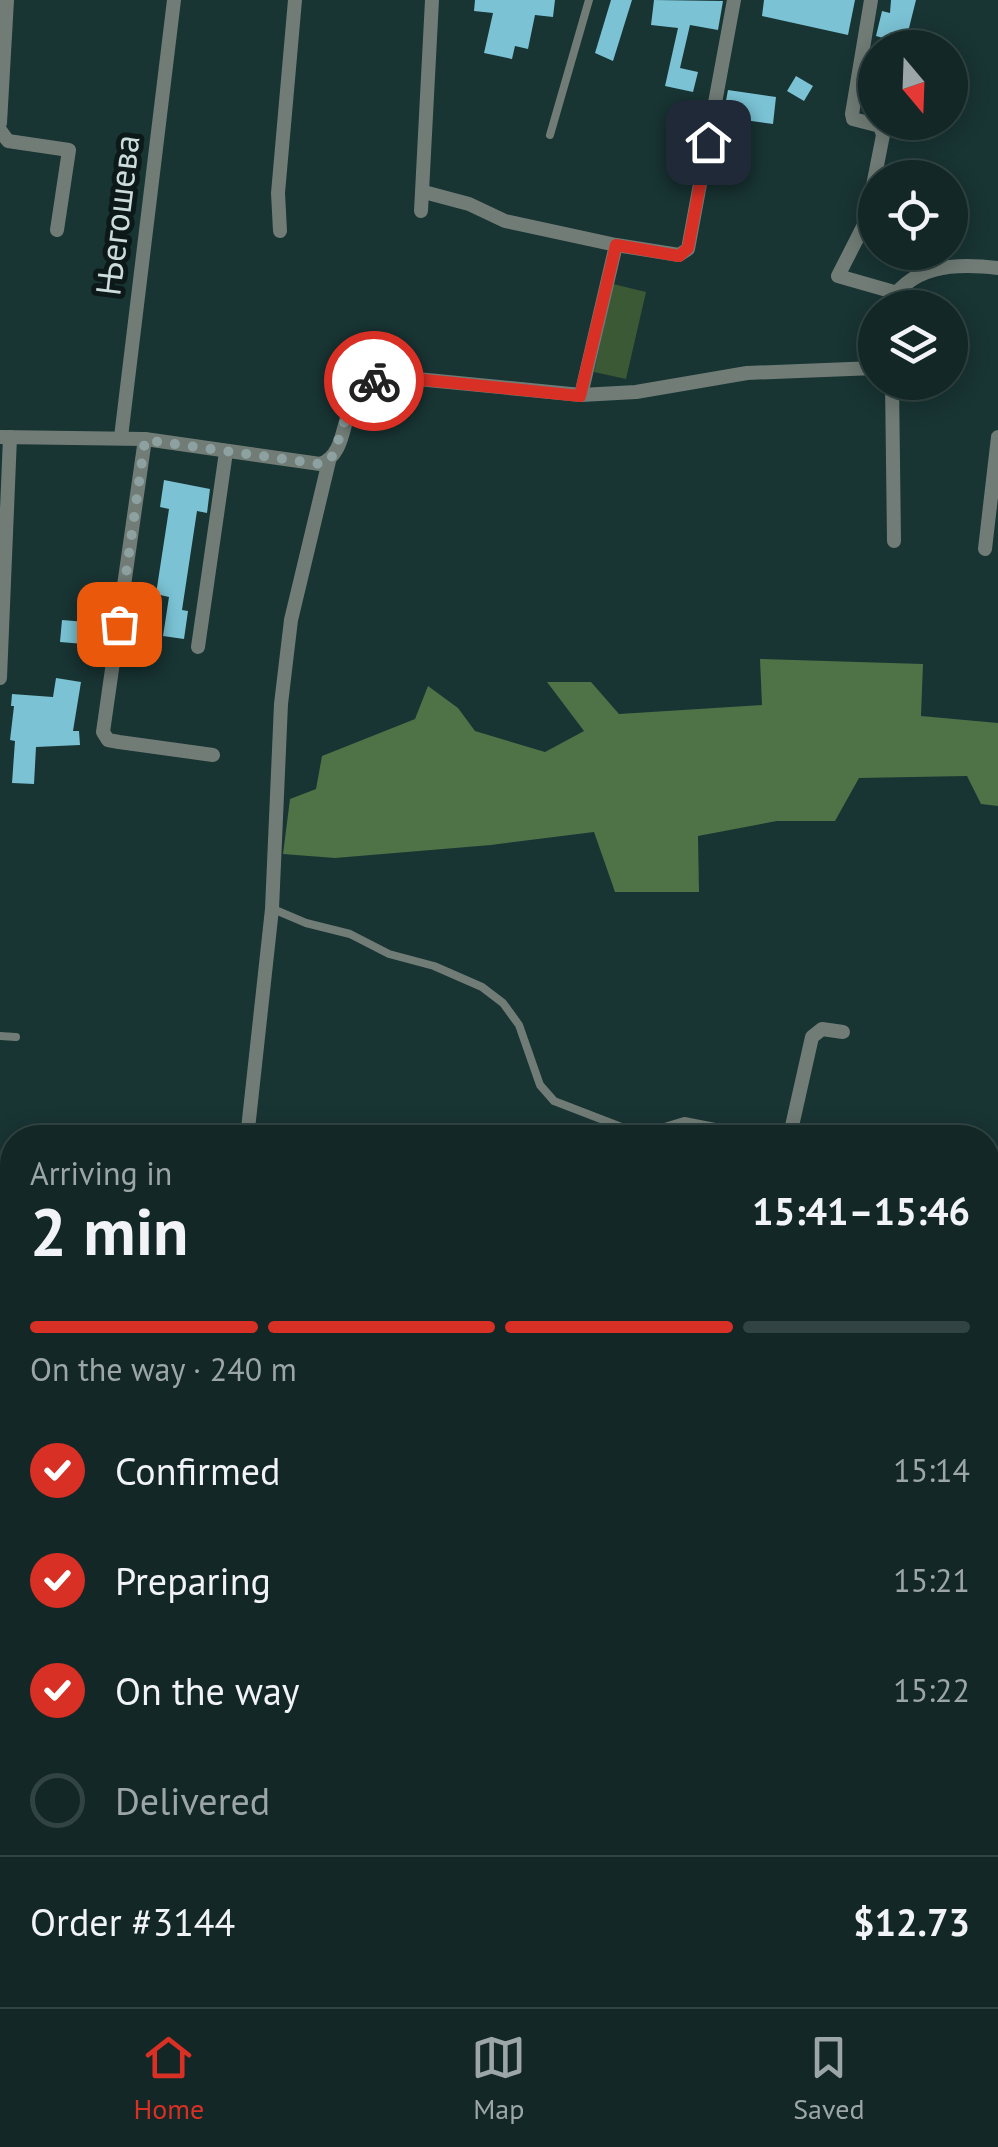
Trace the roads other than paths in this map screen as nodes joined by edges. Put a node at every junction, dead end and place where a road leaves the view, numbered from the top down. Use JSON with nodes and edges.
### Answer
{"nodes":[{"id":1,"x":6,"y":0,"type":"edge"},
{"id":2,"x":174,"y":0,"type":"edge"},
{"id":3,"x":295,"y":0,"type":"edge"},
{"id":4,"x":432,"y":0,"type":"edge"},
{"id":5,"x":590,"y":0,"type":"edge"},
{"id":6,"x":734,"y":0,"type":"edge"},
{"id":7,"x":871,"y":0,"type":"edge"},
{"id":8,"x":0,"y":126,"type":"edge"},
{"id":9,"x":550,"y":134,"type":"dead end"},
{"id":10,"x":424,"y":192,"type":"junction"},
{"id":11,"x":422,"y":211,"type":"dead end"},
{"id":12,"x":57,"y":230,"type":"dead end"},
{"id":13,"x":280,"y":231,"type":"dead end"},
{"id":14,"x":616,"y":245,"type":"junction"},
{"id":15,"x":998,"y":268,"type":"edge"},
{"id":16,"x":887,"y":290,"type":"edge"},
{"id":17,"x":896,"y":290,"type":"edge"},
{"id":18,"x":858,"y":369,"type":"edge"},
{"id":19,"x":580,"y":396,"type":"junction"},
{"id":20,"x":892,"y":400,"type":"edge"},
{"id":21,"x":5,"y":437,"type":"edge"},
{"id":22,"x":998,"y":437,"type":"edge"},
{"id":23,"x":121,"y":438,"type":"junction"},
{"id":24,"x":145,"y":440,"type":"junction"},
{"id":25,"x":226,"y":452,"type":"junction"},
{"id":26,"x":329,"y":462,"type":"junction"},
{"id":27,"x":894,"y":541,"type":"dead end"},
{"id":28,"x":984,"y":549,"type":"dead end"},
{"id":29,"x":198,"y":646,"type":"dead end"},
{"id":30,"x":0,"y":678,"type":"edge"},
{"id":31,"x":213,"y":756,"type":"dead end"},
{"id":32,"x":272,"y":908,"type":"junction"},
{"id":33,"x":842,"y":1032,"type":"dead end"},
{"id":34,"x":0,"y":1036,"type":"edge"},
{"id":35,"x":16,"y":1037,"type":"dead end"},
{"id":36,"x":248,"y":1125,"type":"edge"},
{"id":37,"x":617,"y":1125,"type":"edge"},
{"id":38,"x":792,"y":1125,"type":"edge"}],
"edges":[{"from":1,"to":8,"type":"street"},
{"from":2,"to":23,"type":"street","name":"Његошева"},
{"from":3,"to":13,"type":"street"},
{"from":4,"to":10,"type":"street"},
{"from":5,"to":9,"type":"lane"},
{"from":6,"to":14,"type":"street"},
{"from":7,"to":16,"type":"street"},
{"from":8,"to":12,"type":"street"},
{"from":10,"to":11,"type":"street"},
{"from":10,"to":14,"type":"street"},
{"from":14,"to":19,"type":"street"},
{"from":15,"to":17,"type":"street"},
{"from":18,"to":19,"type":"street"},
{"from":19,"to":26,"type":"street"},
{"from":20,"to":27,"type":"street"},
{"from":21,"to":23,"type":"street"},
{"from":21,"to":30,"type":"street"},
{"from":22,"to":28,"type":"street"},
{"from":23,"to":24,"type":"street"},
{"from":24,"to":25,"type":"street"},
{"from":24,"to":31,"type":"street"},
{"from":25,"to":26,"type":"street"},
{"from":25,"to":29,"type":"street"},
{"from":26,"to":32,"type":"street"},
{"from":32,"to":36,"type":"street"},
{"from":32,"to":37,"type":"lane"},
{"from":33,"to":38,"type":"street"},
{"from":34,"to":35,"type":"lane"}]}
